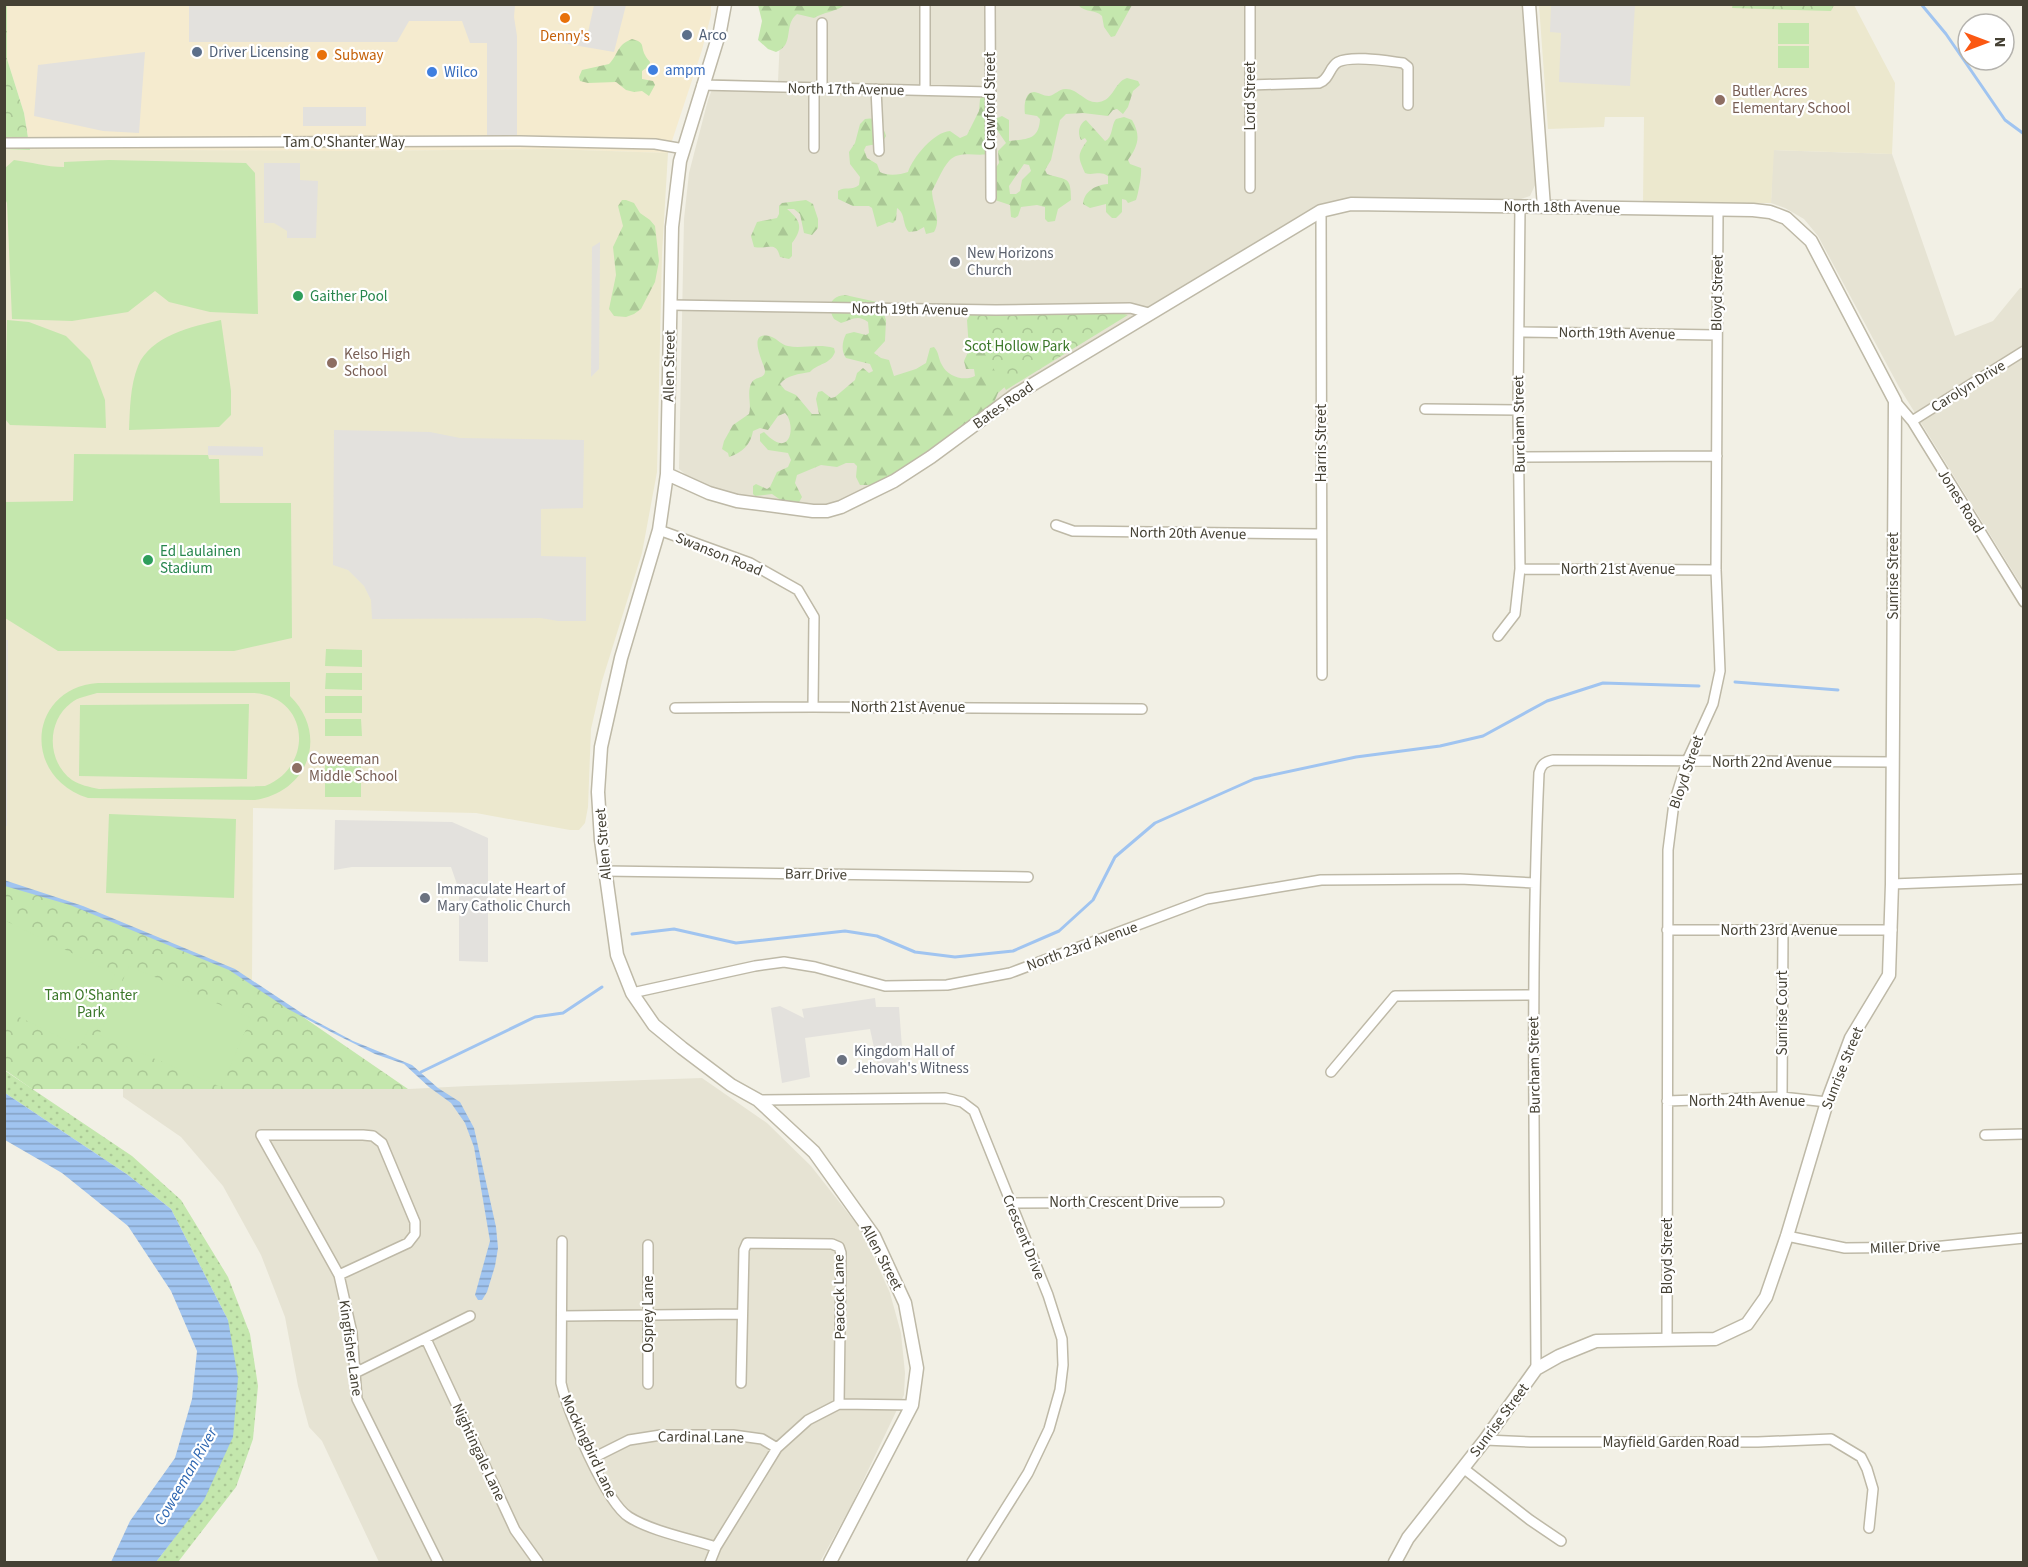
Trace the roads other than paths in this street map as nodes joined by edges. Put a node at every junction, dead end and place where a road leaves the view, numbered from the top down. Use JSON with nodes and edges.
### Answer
{"nodes":[{"id":1,"x":725,"y":4,"type":"edge"},
{"id":2,"x":926,"y":4,"type":"edge"},
{"id":3,"x":990,"y":4,"type":"edge"},
{"id":4,"x":1250,"y":4,"type":"edge"},
{"id":5,"x":1529,"y":4,"type":"edge"},
{"id":6,"x":822,"y":23,"type":"dead end"},
{"id":7,"x":702,"y":85,"type":"junction"},
{"id":8,"x":1250,"y":85,"type":"junction"},
{"id":9,"x":818,"y":88,"type":"junction"},
{"id":10,"x":876,"y":89,"type":"junction"},
{"id":11,"x":925,"y":90,"type":"junction"},
{"id":12,"x":991,"y":92,"type":"junction"},
{"id":13,"x":1408,"y":105,"type":"dead end"},
{"id":14,"x":4,"y":143,"type":"edge"},
{"id":15,"x":814,"y":148,"type":"dead end"},
{"id":16,"x":684,"y":149,"type":"junction"},
{"id":17,"x":879,"y":150,"type":"dead end"},
{"id":18,"x":1250,"y":188,"type":"dead end"},
{"id":19,"x":991,"y":198,"type":"dead end"},
{"id":20,"x":1520,"y":206,"type":"junction"},
{"id":21,"x":1544,"y":207,"type":"junction"},
{"id":22,"x":1718,"y":210,"type":"junction"},
{"id":23,"x":1321,"y":211,"type":"junction"},
{"id":24,"x":1798,"y":228,"type":"joint"},
{"id":25,"x":670,"y":305,"type":"junction"},
{"id":26,"x":1149,"y":313,"type":"junction"},
{"id":27,"x":1519,"y":332,"type":"junction"},
{"id":28,"x":1716,"y":335,"type":"junction"},
{"id":29,"x":2024,"y":351,"type":"edge"},
{"id":30,"x":1895,"y":401,"type":"junction"},
{"id":31,"x":1425,"y":409,"type":"dead end"},
{"id":32,"x":1518,"y":410,"type":"junction"},
{"id":33,"x":1912,"y":421,"type":"junction"},
{"id":34,"x":1717,"y":456,"type":"junction"},
{"id":35,"x":1519,"y":457,"type":"junction"},
{"id":36,"x":667,"y":474,"type":"junction"},
{"id":37,"x":1056,"y":525,"type":"dead end"},
{"id":38,"x":659,"y":530,"type":"junction"},
{"id":39,"x":1321,"y":534,"type":"junction"},
{"id":40,"x":1520,"y":569,"type":"junction"},
{"id":41,"x":1716,"y":570,"type":"junction"},
{"id":42,"x":2024,"y":602,"type":"edge"},
{"id":43,"x":1498,"y":636,"type":"dead end"},
{"id":44,"x":1322,"y":675,"type":"dead end"},
{"id":45,"x":813,"y":706,"type":"junction"},
{"id":46,"x":675,"y":708,"type":"dead end"},
{"id":47,"x":1142,"y":709,"type":"dead end"},
{"id":48,"x":1687,"y":761,"type":"junction"},
{"id":49,"x":1892,"y":762,"type":"junction"},
{"id":50,"x":1544,"y":763,"type":"joint"},
{"id":51,"x":604,"y":871,"type":"junction"},
{"id":52,"x":1028,"y":877,"type":"dead end"},
{"id":53,"x":2024,"y":879,"type":"edge"},
{"id":54,"x":1534,"y":883,"type":"junction"},
{"id":55,"x":1892,"y":884,"type":"junction"},
{"id":56,"x":1783,"y":929,"type":"junction"},
{"id":57,"x":1667,"y":930,"type":"junction"},
{"id":58,"x":1892,"y":930,"type":"junction"},
{"id":59,"x":632,"y":993,"type":"junction"},
{"id":60,"x":1533,"y":995,"type":"junction"},
{"id":61,"x":1331,"y":1072,"type":"dead end"},
{"id":62,"x":1782,"y":1098,"type":"junction"},
{"id":63,"x":758,"y":1100,"type":"junction"},
{"id":64,"x":1667,"y":1101,"type":"junction"},
{"id":65,"x":1827,"y":1102,"type":"junction"},
{"id":66,"x":2024,"y":1134,"type":"edge"},
{"id":67,"x":1985,"y":1135,"type":"dead end"},
{"id":68,"x":1219,"y":1202,"type":"dead end"},
{"id":69,"x":1010,"y":1203,"type":"junction"},
{"id":70,"x":1787,"y":1236,"type":"junction"},
{"id":71,"x":2024,"y":1238,"type":"edge"},
{"id":72,"x":562,"y":1241,"type":"dead end"},
{"id":73,"x":648,"y":1245,"type":"dead end"},
{"id":74,"x":339,"y":1275,"type":"junction"},
{"id":75,"x":647,"y":1314,"type":"junction"},
{"id":76,"x":741,"y":1314,"type":"junction"},
{"id":77,"x":470,"y":1316,"type":"dead end"},
{"id":78,"x":562,"y":1316,"type":"junction"},
{"id":79,"x":1667,"y":1338,"type":"junction"},
{"id":80,"x":426,"y":1339,"type":"junction"},
{"id":81,"x":1536,"y":1369,"type":"junction"},
{"id":82,"x":355,"y":1373,"type":"junction"},
{"id":83,"x":741,"y":1383,"type":"dead end"},
{"id":84,"x":648,"y":1384,"type":"dead end"},
{"id":85,"x":839,"y":1404,"type":"junction"},
{"id":86,"x":912,"y":1405,"type":"junction"},
{"id":87,"x":1485,"y":1440,"type":"junction"},
{"id":88,"x":777,"y":1448,"type":"junction"},
{"id":89,"x":591,"y":1459,"type":"junction"},
{"id":90,"x":1463,"y":1468,"type":"junction"},
{"id":91,"x":1869,"y":1528,"type":"dead end"},
{"id":92,"x":1561,"y":1541,"type":"dead end"},
{"id":93,"x":716,"y":1547,"type":"junction"},
{"id":94,"x":438,"y":1563,"type":"edge"},
{"id":95,"x":538,"y":1563,"type":"edge"},
{"id":96,"x":710,"y":1563,"type":"edge"},
{"id":97,"x":830,"y":1563,"type":"edge"},
{"id":98,"x":972,"y":1563,"type":"edge"},
{"id":99,"x":1395,"y":1563,"type":"edge"}],
"edges":[{"from":1,"to":7,"type":"street","name":"Allen Street"},
{"from":2,"to":11,"type":"street"},
{"from":3,"to":12,"type":"street","name":"Crawford Street"},
{"from":4,"to":8,"type":"street","name":"Lord Street"},
{"from":5,"to":21,"type":"street"},
{"from":6,"to":9,"type":"street"},
{"from":7,"to":9,"type":"street","name":"North 17th Avenue"},
{"from":7,"to":16,"type":"street","name":"Allen Street"},
{"from":8,"to":13,"type":"street"},
{"from":8,"to":18,"type":"street","name":"Lord Street"},
{"from":9,"to":10,"type":"street","name":"North 17th Avenue"},
{"from":9,"to":15,"type":"street"},
{"from":10,"to":11,"type":"street","name":"North 17th Avenue"},
{"from":10,"to":17,"type":"street"},
{"from":11,"to":12,"type":"street","name":"North 17th Avenue"},
{"from":12,"to":19,"type":"street","name":"Crawford Street"},
{"from":14,"to":16,"type":"street","name":"Tam O'Shanter Way"},
{"from":16,"to":25,"type":"street","name":"Allen Street"},
{"from":20,"to":21,"type":"street","name":"North 18th Avenue"},
{"from":20,"to":23,"type":"street","name":"North 18th Avenue"},
{"from":20,"to":27,"type":"street","name":"Burcham Street"},
{"from":21,"to":22,"type":"street","name":"North 18th Avenue"},
{"from":22,"to":24,"type":"street","name":"North 18th Avenue"},
{"from":22,"to":28,"type":"street","name":"Bloyd Street"},
{"from":23,"to":26,"type":"street","name":"Bates Road"},
{"from":23,"to":39,"type":"street","name":"Harris Street"},
{"from":24,"to":30,"type":"street","name":"Sunrise Street"},
{"from":25,"to":26,"type":"street","name":"North 19th Avenue"},
{"from":25,"to":36,"type":"street","name":"Allen Street"},
{"from":26,"to":36,"type":"street","name":"Bates Road"},
{"from":27,"to":28,"type":"street","name":"North 19th Avenue"},
{"from":27,"to":32,"type":"street","name":"Burcham Street"},
{"from":28,"to":34,"type":"street","name":"Bloyd Street"},
{"from":29,"to":33,"type":"street","name":"Carolyn Drive"},
{"from":30,"to":33,"type":"street","name":"Jones Road"},
{"from":30,"to":49,"type":"street","name":"Sunrise Street"},
{"from":31,"to":32,"type":"street"},
{"from":32,"to":35,"type":"street","name":"Burcham Street"},
{"from":33,"to":42,"type":"street","name":"Jones Road"},
{"from":34,"to":35,"type":"street"},
{"from":34,"to":41,"type":"street","name":"Bloyd Street"},
{"from":35,"to":40,"type":"street","name":"Burcham Street"},
{"from":36,"to":38,"type":"street","name":"Allen Street"},
{"from":37,"to":39,"type":"street","name":"North 20th Avenue"},
{"from":38,"to":45,"type":"street","name":"Swanson Road"},
{"from":38,"to":51,"type":"street","name":"Allen Street"},
{"from":39,"to":44,"type":"street","name":"Harris Street"},
{"from":40,"to":41,"type":"street","name":"North 21st Avenue"},
{"from":40,"to":43,"type":"street","name":"Burcham Street"},
{"from":41,"to":48,"type":"street","name":"Bloyd Street"},
{"from":45,"to":46,"type":"street","name":"North 21st Avenue"},
{"from":45,"to":47,"type":"street","name":"North 21st Avenue"},
{"from":48,"to":49,"type":"street","name":"North 22nd Avenue"},
{"from":48,"to":50,"type":"street","name":"North 22nd Avenue"},
{"from":48,"to":57,"type":"street","name":"Bloyd Street"},
{"from":49,"to":55,"type":"street","name":"Sunrise Street"},
{"from":50,"to":54,"type":"street","name":"Burcham Street"},
{"from":51,"to":52,"type":"street","name":"Barr Drive"},
{"from":51,"to":59,"type":"street","name":"Allen Street"},
{"from":53,"to":55,"type":"street"},
{"from":54,"to":59,"type":"street","name":"North 23rd Avenue"},
{"from":54,"to":60,"type":"street","name":"Burcham Street"},
{"from":55,"to":58,"type":"street","name":"Sunrise Street"},
{"from":56,"to":57,"type":"street","name":"North 23rd Avenue"},
{"from":56,"to":58,"type":"street","name":"North 23rd Avenue"},
{"from":56,"to":62,"type":"street","name":"Sunrise Court"},
{"from":57,"to":64,"type":"street","name":"Bloyd Street"},
{"from":58,"to":65,"type":"street","name":"Sunrise Street"},
{"from":59,"to":63,"type":"street","name":"Allen Street"},
{"from":60,"to":61,"type":"street"},
{"from":60,"to":81,"type":"street","name":"Burcham Street"},
{"from":62,"to":64,"type":"street","name":"North 24th Avenue"},
{"from":62,"to":65,"type":"street","name":"North 24th Avenue"},
{"from":63,"to":69,"type":"street","name":"Crescent Drive"},
{"from":63,"to":86,"type":"street","name":"Allen Street"},
{"from":64,"to":79,"type":"street","name":"Bloyd Street"},
{"from":65,"to":70,"type":"street","name":"Sunrise Street"},
{"from":66,"to":67,"type":"street"},
{"from":68,"to":69,"type":"street","name":"North Crescent Drive"},
{"from":69,"to":98,"type":"street","name":"Crescent Drive"},
{"from":70,"to":71,"type":"street","name":"Miller Drive"},
{"from":70,"to":79,"type":"street","name":"Sunrise Street"},
{"from":72,"to":78,"type":"street","name":"Mockingbird Lane"},
{"from":73,"to":75,"type":"street","name":"Osprey Lane"},
{"from":74,"to":74,"type":"street","name":"Kingfisher Lane"},
{"from":74,"to":82,"type":"street","name":"Kingfisher Lane"},
{"from":75,"to":76,"type":"street"},
{"from":75,"to":78,"type":"street"},
{"from":75,"to":84,"type":"street","name":"Osprey Lane"},
{"from":76,"to":83,"type":"street","name":"Peacock Lane"},
{"from":76,"to":85,"type":"street","name":"Peacock Lane"},
{"from":77,"to":80,"type":"street"},
{"from":78,"to":89,"type":"street","name":"Mockingbird Lane"},
{"from":79,"to":81,"type":"street","name":"Sunrise Street"},
{"from":80,"to":82,"type":"street"},
{"from":80,"to":95,"type":"street","name":"Nightingale Lane"},
{"from":81,"to":87,"type":"street","name":"Sunrise Street"},
{"from":82,"to":94,"type":"street","name":"Kingfisher Lane"},
{"from":85,"to":86,"type":"street"},
{"from":85,"to":88,"type":"street"},
{"from":86,"to":97,"type":"street","name":"Allen Street"},
{"from":87,"to":90,"type":"street","name":"Sunrise Street"},
{"from":87,"to":91,"type":"street","name":"Mayfield Garden Road"},
{"from":88,"to":89,"type":"street","name":"Cardinal Lane"},
{"from":88,"to":93,"type":"street"},
{"from":89,"to":93,"type":"street","name":"Mockingbird Lane"},
{"from":90,"to":92,"type":"street"},
{"from":90,"to":99,"type":"street","name":"Sunrise Street"},
{"from":93,"to":96,"type":"street"}]}
